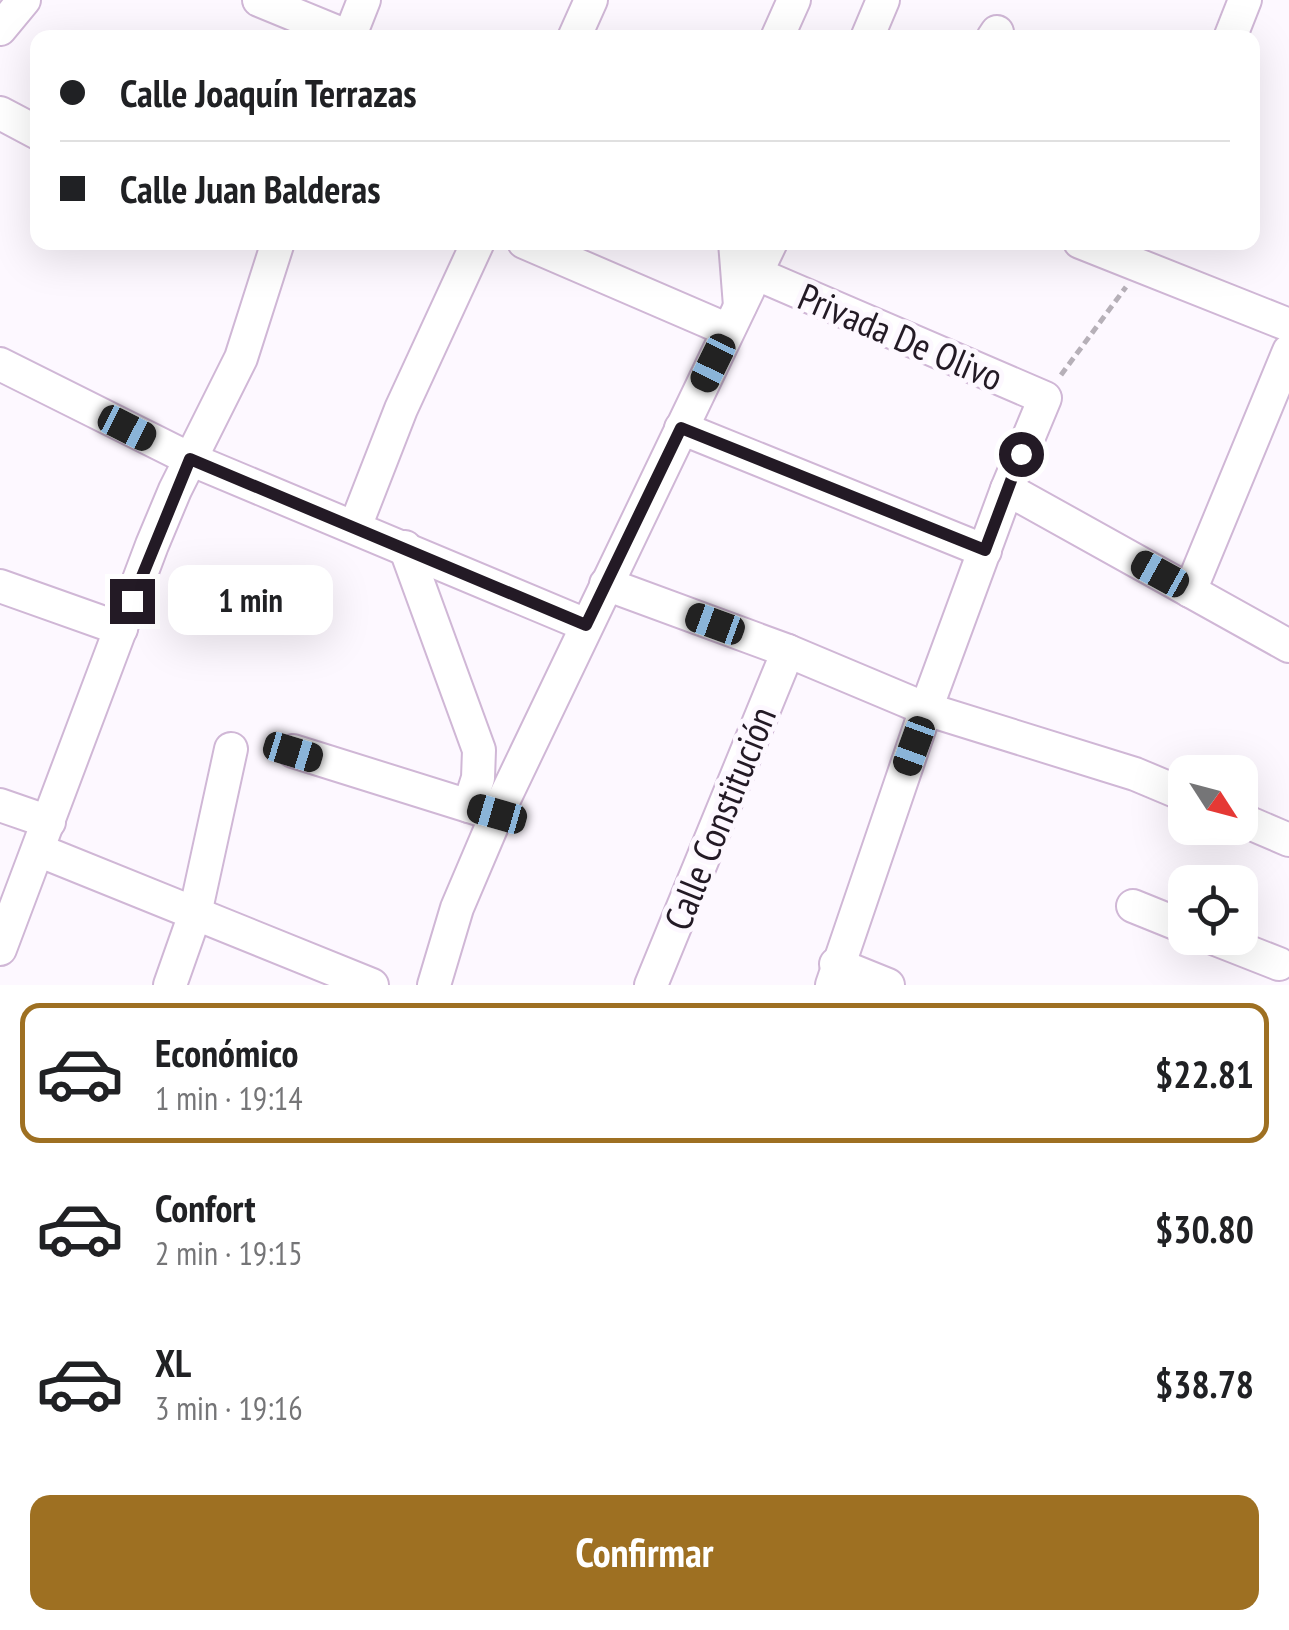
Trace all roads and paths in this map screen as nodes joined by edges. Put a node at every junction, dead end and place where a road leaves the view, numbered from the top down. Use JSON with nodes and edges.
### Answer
{"nodes":[{"id":1,"x":24,"y":0,"type":"edge"},
{"id":2,"x":259,"y":0,"type":"edge"},
{"id":3,"x":364,"y":0,"type":"edge"},
{"id":4,"x":591,"y":0,"type":"edge"},
{"id":5,"x":794,"y":0,"type":"edge"},
{"id":6,"x":884,"y":0,"type":"edge"},
{"id":7,"x":1245,"y":0,"type":"edge"},
{"id":8,"x":0,"y":28,"type":"edge"},
{"id":9,"x":332,"y":30,"type":"edge"},
{"id":10,"x":352,"y":30,"type":"edge"},
{"id":11,"x":578,"y":30,"type":"edge"},
{"id":12,"x":780,"y":30,"type":"edge"},
{"id":13,"x":871,"y":30,"type":"edge"},
{"id":14,"x":1233,"y":30,"type":"edge"},
{"id":15,"x":0,"y":112,"type":"edge"},
{"id":16,"x":30,"y":129,"type":"edge"},
{"id":17,"x":275,"y":250,"type":"edge"},
{"id":18,"x":474,"y":250,"type":"edge"},
{"id":19,"x":546,"y":250,"type":"edge"},
{"id":20,"x":735,"y":250,"type":"edge"},
{"id":21,"x":768,"y":250,"type":"edge"},
{"id":22,"x":1120,"y":250,"type":"edge"},
{"id":23,"x":1145,"y":255,"type":"edge"},
{"id":24,"x":757,"y":274,"type":"junction"},
{"id":25,"x":734,"y":318,"type":"junction"},
{"id":26,"x":1289,"y":325,"type":"edge"},
{"id":27,"x":1289,"y":351,"type":"edge"},
{"id":28,"x":0,"y":364,"type":"edge"},
{"id":29,"x":1045,"y":398,"type":"junction"},
{"id":30,"x":681,"y":428,"type":"junction"},
{"id":31,"x":190,"y":459,"type":"junction"},
{"id":32,"x":1007,"y":489,"type":"junction"},
{"id":33,"x":355,"y":527,"type":"junction"},
{"id":34,"x":405,"y":548,"type":"junction"},
{"id":35,"x":985,"y":550,"type":"junction"},
{"id":36,"x":606,"y":584,"type":"junction"},
{"id":37,"x":0,"y":586,"type":"edge"},
{"id":38,"x":1190,"y":591,"type":"junction"},
{"id":39,"x":586,"y":625,"type":"junction"},
{"id":40,"x":121,"y":629,"type":"junction"},
{"id":41,"x":1289,"y":646,"type":"edge"},
{"id":42,"x":788,"y":652,"type":"junction"},
{"id":43,"x":926,"y":709,"type":"junction"},
{"id":44,"x":231,"y":748,"type":"dead end"},
{"id":45,"x":293,"y":752,"type":"dead end"},
{"id":46,"x":1168,"y":788,"type":"edge"},
{"id":47,"x":0,"y":805,"type":"edge"},
{"id":48,"x":483,"y":810,"type":"junction"},
{"id":49,"x":1258,"y":827,"type":"edge"},
{"id":50,"x":44,"y":836,"type":"junction"},
{"id":51,"x":1289,"y":840,"type":"edge"},
{"id":52,"x":1133,"y":906,"type":"dead end"},
{"id":53,"x":196,"y":914,"type":"junction"},
{"id":54,"x":1168,"y":919,"type":"edge"},
{"id":55,"x":0,"y":949,"type":"edge"},
{"id":56,"x":1256,"y":955,"type":"edge"},
{"id":57,"x":1280,"y":964,"type":"edge"},
{"id":58,"x":834,"y":974,"type":"edge"},
{"id":59,"x":170,"y":985,"type":"edge"},
{"id":60,"x":372,"y":985,"type":"edge"},
{"id":61,"x":434,"y":985,"type":"edge"},
{"id":62,"x":651,"y":985,"type":"edge"},
{"id":63,"x":888,"y":985,"type":"edge"}],
"edges":[{"from":1,"to":8,"type":"street"},
{"from":2,"to":9,"type":"street"},
{"from":3,"to":10,"type":"street"},
{"from":4,"to":11,"type":"street"},
{"from":5,"to":12,"type":"street"},
{"from":6,"to":13,"type":"street"},
{"from":7,"to":14,"type":"street"},
{"from":15,"to":16,"type":"street"},
{"from":17,"to":31,"type":"street"},
{"from":18,"to":33,"type":"street"},
{"from":19,"to":25,"type":"street"},
{"from":20,"to":25,"type":"street"},
{"from":21,"to":24,"type":"street"},
{"from":22,"to":23,"type":"street"},
{"from":23,"to":26,"type":"street"},
{"from":23,"to":29,"type":"path"},
{"from":24,"to":25,"type":"street"},
{"from":24,"to":29,"type":"street","name":"Privada De Olivo"},
{"from":25,"to":30,"type":"street"},
{"from":27,"to":38,"type":"street"},
{"from":28,"to":31,"type":"street"},
{"from":29,"to":32,"type":"street"},
{"from":30,"to":35,"type":"street"},
{"from":30,"to":36,"type":"street"},
{"from":31,"to":33,"type":"street"},
{"from":31,"to":40,"type":"street"},
{"from":32,"to":35,"type":"street"},
{"from":32,"to":38,"type":"street"},
{"from":33,"to":34,"type":"street"},
{"from":34,"to":39,"type":"street"},
{"from":34,"to":48,"type":"street"},
{"from":35,"to":43,"type":"street"},
{"from":36,"to":39,"type":"street"},
{"from":36,"to":42,"type":"street"},
{"from":37,"to":40,"type":"street"},
{"from":38,"to":41,"type":"street"},
{"from":39,"to":48,"type":"street"},
{"from":40,"to":50,"type":"street"},
{"from":42,"to":43,"type":"street"},
{"from":42,"to":62,"type":"street","name":"Calle Constitución"},
{"from":43,"to":46,"type":"street"},
{"from":43,"to":58,"type":"street"},
{"from":44,"to":53,"type":"street"},
{"from":45,"to":48,"type":"street"},
{"from":47,"to":50,"type":"street"},
{"from":48,"to":61,"type":"street"},
{"from":49,"to":51,"type":"street"},
{"from":50,"to":53,"type":"street"},
{"from":50,"to":55,"type":"street"},
{"from":52,"to":54,"type":"street"},
{"from":53,"to":59,"type":"street"},
{"from":53,"to":60,"type":"street"},
{"from":56,"to":57,"type":"street"},
{"from":58,"to":63,"type":"street"}]}
